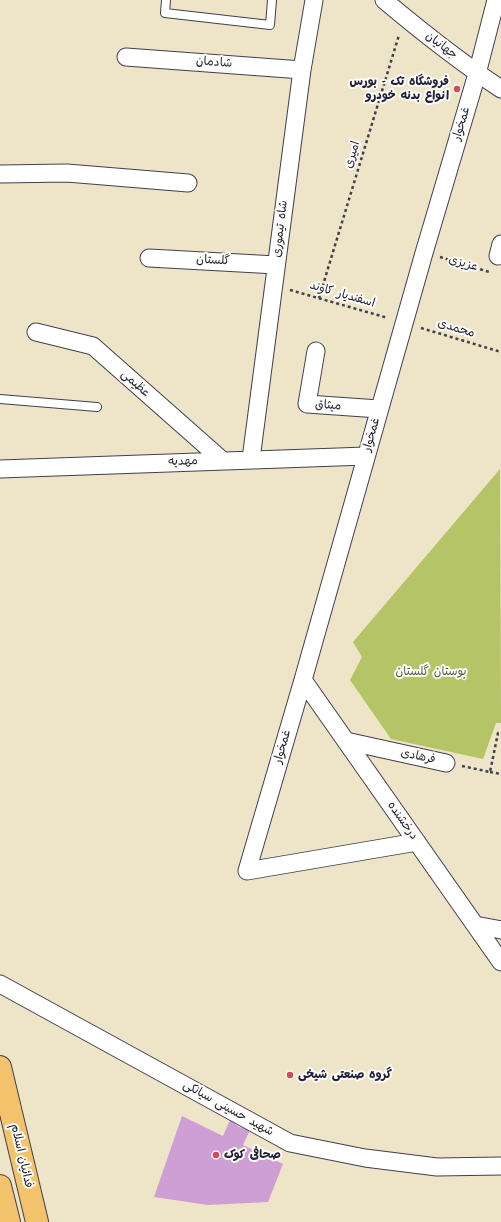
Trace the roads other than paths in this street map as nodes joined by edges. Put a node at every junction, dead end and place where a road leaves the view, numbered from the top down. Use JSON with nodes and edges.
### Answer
{"nodes":[{"id":1,"x":166,"y":0,"type":"edge"},
{"id":2,"x":272,"y":0,"type":"edge"},
{"id":3,"x":314,"y":0,"type":"edge"},
{"id":4,"x":384,"y":0,"type":"edge"},
{"id":5,"x":497,"y":9,"type":"edge"},
{"id":6,"x":126,"y":57,"type":"dead end"},
{"id":7,"x":302,"y":70,"type":"junction"},
{"id":8,"x":478,"y":74,"type":"junction"},
{"id":9,"x":501,"y":90,"type":"edge"},
{"id":10,"x":0,"y":174,"type":"edge"},
{"id":11,"x":188,"y":183,"type":"dead end"},
{"id":12,"x":149,"y":258,"type":"dead end"},
{"id":13,"x":276,"y":265,"type":"junction"},
{"id":14,"x":36,"y":332,"type":"dead end"},
{"id":15,"x":316,"y":351,"type":"dead end"},
{"id":16,"x":0,"y":399,"type":"edge"},
{"id":17,"x":97,"y":407,"type":"dead end"},
{"id":18,"x":379,"y":409,"type":"junction"},
{"id":19,"x":366,"y":456,"type":"junction"},
{"id":20,"x":251,"y":459,"type":"junction"},
{"id":21,"x":222,"y":460,"type":"junction"},
{"id":22,"x":0,"y":469,"type":"edge"},
{"id":23,"x":303,"y":680,"type":"junction"},
{"id":24,"x":346,"y":741,"type":"junction"},
{"id":25,"x":446,"y":763,"type":"road end"},
{"id":26,"x":417,"y":842,"type":"junction"},
{"id":27,"x":475,"y":925,"type":"junction"},
{"id":28,"x":500,"y":926,"type":"edge"},
{"id":29,"x":501,"y":962,"type":"edge"},
{"id":30,"x":0,"y":984,"type":"edge"},
{"id":31,"x":0,"y":1067,"type":"edge"},
{"id":32,"x":501,"y":1166,"type":"edge"},
{"id":33,"x":0,"y":1186,"type":"edge"},
{"id":34,"x":9,"y":1222,"type":"edge"},
{"id":35,"x":37,"y":1222,"type":"edge"}],
"edges":[{"from":1,"to":2,"type":"lane"},
{"from":3,"to":7,"type":"street","name":"شاه تیموری"},
{"from":4,"to":8,"type":"street","name":"جهانیان"},
{"from":5,"to":8,"type":"street","name":"غمخوار"},
{"from":6,"to":7,"type":"street","name":"شادمان"},
{"from":7,"to":13,"type":"street","name":"شاه تیموری"},
{"from":8,"to":9,"type":"street","name":"جهانیان"},
{"from":8,"to":18,"type":"street","name":"غمخوار"},
{"from":10,"to":11,"type":"street"},
{"from":12,"to":13,"type":"street","name":"گلستان"},
{"from":13,"to":20,"type":"street","name":"شاه تیموری"},
{"from":14,"to":21,"type":"street","name":"عظیمی"},
{"from":15,"to":18,"type":"street","name":"میثاق"},
{"from":16,"to":17,"type":"lane"},
{"from":18,"to":19,"type":"street","name":"غمخوار"},
{"from":19,"to":20,"type":"street","name":"مهدیه"},
{"from":19,"to":23,"type":"street","name":"غمخوار"},
{"from":20,"to":21,"type":"street","name":"مهدیه"},
{"from":21,"to":22,"type":"street","name":"مهدیه"},
{"from":23,"to":24,"type":"street","name":"درخشنده"},
{"from":23,"to":26,"type":"street","name":"غمخوار"},
{"from":24,"to":25,"type":"street","name":"فرهادی"},
{"from":24,"to":26,"type":"street","name":"درخشنده"},
{"from":26,"to":27,"type":"street","name":"درخشنده"},
{"from":27,"to":28,"type":"street"},
{"from":27,"to":29,"type":"street","name":"درخشنده"},
{"from":30,"to":32,"type":"street","name":"شهید حسینی سیانکی"},
{"from":31,"to":35,"type":"main road","name":"فدائیان اسلام"},
{"from":33,"to":34,"type":"main road"}]}
